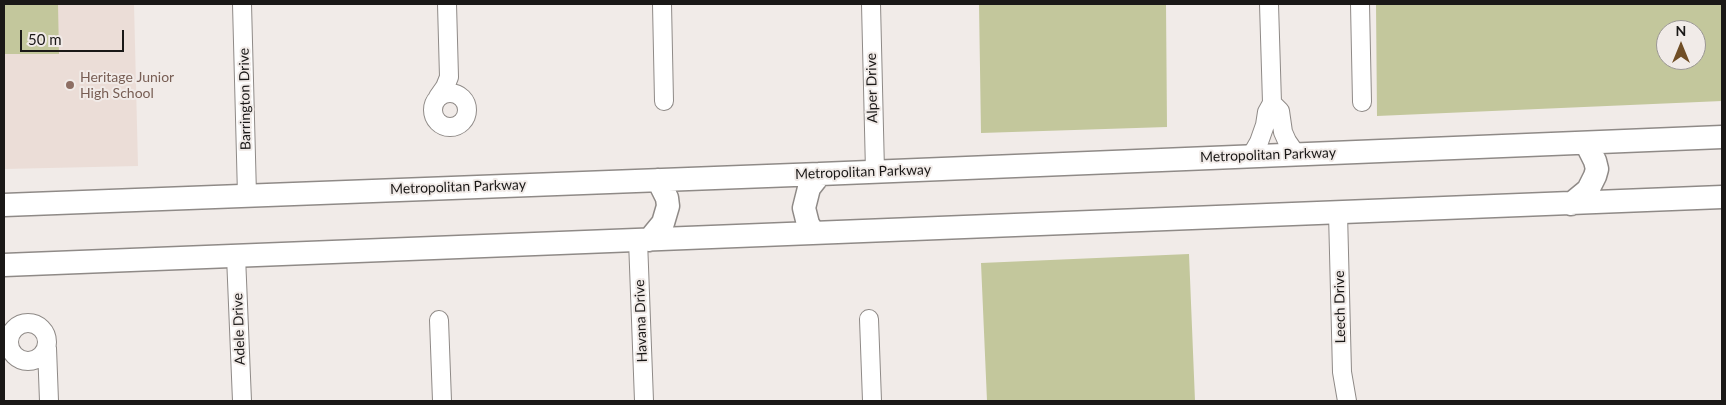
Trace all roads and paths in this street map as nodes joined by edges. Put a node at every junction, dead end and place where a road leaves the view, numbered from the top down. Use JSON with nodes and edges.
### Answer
{"nodes":[{"id":1,"x":242,"y":4,"type":"edge"},
{"id":2,"x":447,"y":4,"type":"edge"},
{"id":3,"x":662,"y":4,"type":"edge"},
{"id":4,"x":870,"y":4,"type":"edge"},
{"id":5,"x":1270,"y":4,"type":"edge"},
{"id":6,"x":1360,"y":4,"type":"edge"},
{"id":7,"x":449,"y":77,"type":"junction"},
{"id":8,"x":460,"y":96,"type":"junction"},
{"id":9,"x":438,"y":97,"type":"junction"},
{"id":10,"x":664,"y":101,"type":"dead end"},
{"id":11,"x":1362,"y":102,"type":"dead end"},
{"id":12,"x":1272,"y":103,"type":"junction"},
{"id":13,"x":1722,"y":137,"type":"edge"},
{"id":14,"x":1586,"y":143,"type":"junction"},
{"id":15,"x":1296,"y":154,"type":"junction"},
{"id":16,"x":1251,"y":156,"type":"junction"},
{"id":17,"x":875,"y":171,"type":"junction"},
{"id":18,"x":820,"y":174,"type":"junction"},
{"id":19,"x":658,"y":180,"type":"junction"},
{"id":20,"x":247,"y":195,"type":"junction"},
{"id":21,"x":1722,"y":197,"type":"edge"},
{"id":22,"x":1571,"y":204,"type":"junction"},
{"id":23,"x":4,"y":205,"type":"edge"},
{"id":24,"x":1338,"y":213,"type":"junction"},
{"id":25,"x":814,"y":233,"type":"junction"},
{"id":26,"x":644,"y":240,"type":"junction"},
{"id":27,"x":236,"y":256,"type":"junction"},
{"id":28,"x":4,"y":265,"type":"edge"},
{"id":29,"x":869,"y":319,"type":"dead end"},
{"id":30,"x":439,"y":320,"type":"dead end"},
{"id":31,"x":47,"y":348,"type":"junction"},
{"id":32,"x":30,"y":361,"type":"junction"},
{"id":33,"x":48,"y":375,"type":"junction"},
{"id":34,"x":49,"y":401,"type":"edge"},
{"id":35,"x":242,"y":401,"type":"edge"},
{"id":36,"x":442,"y":401,"type":"edge"},
{"id":37,"x":644,"y":401,"type":"edge"},
{"id":38,"x":872,"y":401,"type":"edge"},
{"id":39,"x":1347,"y":401,"type":"edge"}],
"edges":[{"from":1,"to":20,"type":"street","name":"Barrington Drive"},
{"from":2,"to":7,"type":"street"},
{"from":3,"to":10,"type":"street"},
{"from":4,"to":17,"type":"street","name":"Alper Drive"},
{"from":5,"to":12,"type":"street"},
{"from":6,"to":11,"type":"street"},
{"from":7,"to":8,"type":"street"},
{"from":7,"to":9,"type":"street"},
{"from":8,"to":9,"type":"street"},
{"from":8,"to":9,"type":"street"},
{"from":12,"to":15,"type":"street"},
{"from":12,"to":16,"type":"street"},
{"from":13,"to":14,"type":"main road","name":"Metropolitan Parkway"},
{"from":14,"to":15,"type":"main road","name":"Metropolitan Parkway"},
{"from":14,"to":22,"type":"main road"},
{"from":15,"to":16,"type":"main road","name":"Metropolitan Parkway"},
{"from":16,"to":17,"type":"main road","name":"Metropolitan Parkway"},
{"from":17,"to":18,"type":"main road","name":"Metropolitan Parkway"},
{"from":18,"to":19,"type":"main road","name":"Metropolitan Parkway"},
{"from":18,"to":25,"type":"main road"},
{"from":19,"to":20,"type":"main road","name":"Metropolitan Parkway"},
{"from":19,"to":26,"type":"main road"},
{"from":20,"to":23,"type":"main road","name":"Metropolitan Parkway"},
{"from":21,"to":22,"type":"main road"},
{"from":22,"to":24,"type":"main road"},
{"from":24,"to":25,"type":"main road"},
{"from":24,"to":39,"type":"street","name":"Leech Drive"},
{"from":25,"to":26,"type":"main road"},
{"from":26,"to":27,"type":"main road"},
{"from":26,"to":37,"type":"street","name":"Havana Drive"},
{"from":27,"to":28,"type":"main road"},
{"from":27,"to":35,"type":"street","name":"Adele Drive"},
{"from":29,"to":38,"type":"street"},
{"from":30,"to":36,"type":"street"},
{"from":31,"to":32,"type":"street"},
{"from":31,"to":32,"type":"street"},
{"from":31,"to":33,"type":"street"},
{"from":32,"to":33,"type":"street"},
{"from":33,"to":34,"type":"street"}]}
